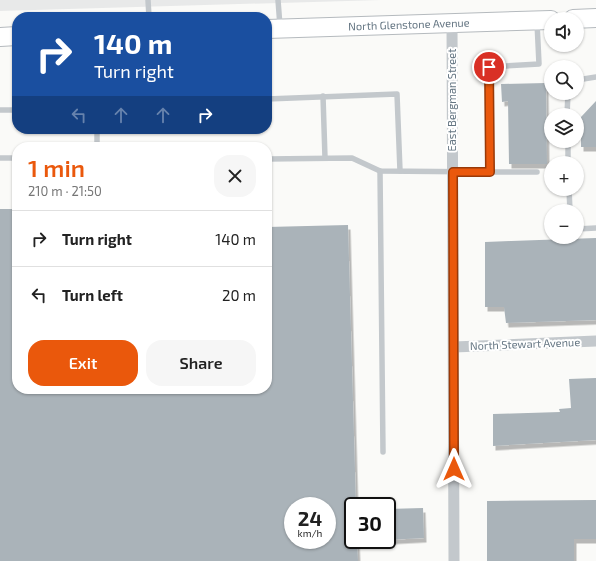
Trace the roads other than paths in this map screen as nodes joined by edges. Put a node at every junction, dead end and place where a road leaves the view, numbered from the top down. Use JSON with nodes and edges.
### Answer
{"nodes":[{"id":1,"x":148,"y":0,"type":"edge"},
{"id":2,"x":278,"y":0,"type":"edge"},
{"id":3,"x":149,"y":12,"type":"edge"},
{"id":4,"x":596,"y":18,"type":"edge"},
{"id":5,"x":584,"y":19,"type":"edge"},
{"id":6,"x":544,"y":20,"type":"edge"},
{"id":7,"x":452,"y":23,"type":"junction"},
{"id":8,"x":273,"y":29,"type":"edge"},
{"id":9,"x":12,"y":36,"type":"edge"},
{"id":10,"x":0,"y":37,"type":"edge"},
{"id":11,"x":596,"y":77,"type":"edge"},
{"id":12,"x":584,"y":79,"type":"edge"},
{"id":13,"x":323,"y":96,"type":"junction"},
{"id":14,"x":272,"y":99,"type":"edge"},
{"id":15,"x":0,"y":110,"type":"edge"},
{"id":16,"x":12,"y":110,"type":"edge"},
{"id":17,"x":0,"y":158,"type":"edge"},
{"id":18,"x":12,"y":158,"type":"edge"},
{"id":19,"x":325,"y":158,"type":"junction"},
{"id":20,"x":272,"y":159,"type":"edge"},
{"id":21,"x":380,"y":171,"type":"junction"},
{"id":22,"x":400,"y":171,"type":"junction"},
{"id":23,"x":453,"y":172,"type":"junction"},
{"id":24,"x":490,"y":172,"type":"junction"},
{"id":25,"x":536,"y":172,"type":"dead end"},
{"id":26,"x":596,"y":228,"type":"edge"},
{"id":27,"x":584,"y":229,"type":"edge"},
{"id":28,"x":596,"y":341,"type":"edge"},
{"id":29,"x":454,"y":347,"type":"junction"},
{"id":30,"x":383,"y":452,"type":"dead end"},
{"id":31,"x":454,"y":561,"type":"edge"}],
"edges":[{"from":1,"to":3,"type":"lane"},
{"from":2,"to":8,"type":"lane"},
{"from":4,"to":5,"type":"main road"},
{"from":6,"to":7,"type":"main road","name":"North Glenstone Avenue"},
{"from":6,"to":24,"type":"lane"},
{"from":7,"to":8,"type":"main road","name":"North Glenstone Avenue"},
{"from":7,"to":23,"type":"street","name":"East Bergman Street"},
{"from":9,"to":10,"type":"main road"},
{"from":11,"to":12,"type":"lane"},
{"from":13,"to":14,"type":"lane"},
{"from":13,"to":19,"type":"lane"},
{"from":13,"to":22,"type":"lane"},
{"from":15,"to":16,"type":"lane"},
{"from":17,"to":18,"type":"lane"},
{"from":19,"to":20,"type":"lane"},
{"from":19,"to":21,"type":"lane"},
{"from":21,"to":22,"type":"lane"},
{"from":21,"to":30,"type":"lane"},
{"from":22,"to":23,"type":"lane"},
{"from":23,"to":24,"type":"lane"},
{"from":23,"to":29,"type":"street","name":"East Bergman Street"},
{"from":24,"to":25,"type":"lane"},
{"from":26,"to":27,"type":"lane"},
{"from":28,"to":29,"type":"street","name":"North Stewart Avenue"},
{"from":29,"to":31,"type":"street","name":"East Bergman Street"}]}
